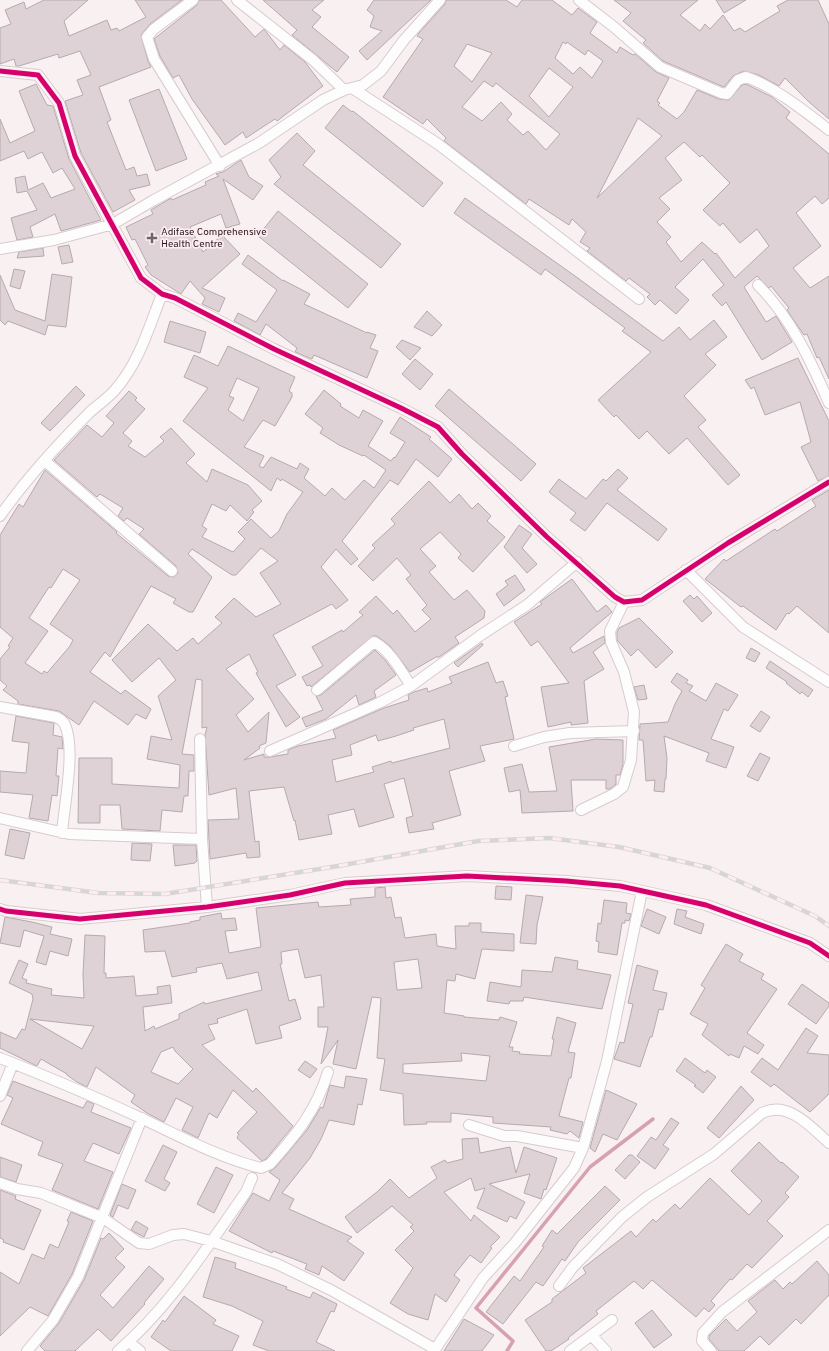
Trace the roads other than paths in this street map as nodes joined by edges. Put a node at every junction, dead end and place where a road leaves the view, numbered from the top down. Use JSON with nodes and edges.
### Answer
{"nodes":[{"id":1,"x":193,"y":0,"type":"edge"},
{"id":2,"x":237,"y":0,"type":"edge"},
{"id":3,"x":440,"y":0,"type":"edge"},
{"id":4,"x":579,"y":0,"type":"edge"},
{"id":5,"x":0,"y":71,"type":"edge"},
{"id":6,"x":348,"y":89,"type":"junction"},
{"id":7,"x":829,"y":130,"type":"edge"},
{"id":8,"x":220,"y":166,"type":"junction"},
{"id":9,"x":113,"y":224,"type":"junction"},
{"id":10,"x":0,"y":249,"type":"edge"},
{"id":11,"x":758,"y":285,"type":"dead end"},
{"id":12,"x":162,"y":294,"type":"junction"},
{"id":13,"x":639,"y":299,"type":"dead end"},
{"id":14,"x":829,"y":403,"type":"edge"},
{"id":15,"x":45,"y":461,"type":"junction"},
{"id":16,"x":829,"y":482,"type":"edge"},
{"id":17,"x":0,"y":516,"type":"edge"},
{"id":18,"x":577,"y":562,"type":"junction"},
{"id":19,"x":686,"y":570,"type":"junction"},
{"id":20,"x":172,"y":571,"type":"dead end"},
{"id":21,"x":624,"y":602,"type":"junction"},
{"id":22,"x":829,"y":682,"type":"edge"},
{"id":23,"x":411,"y":686,"type":"junction"},
{"id":24,"x":317,"y":690,"type":"dead end"},
{"id":25,"x":0,"y":707,"type":"edge"},
{"id":26,"x":634,"y":731,"type":"junction"},
{"id":27,"x":200,"y":739,"type":"dead end"},
{"id":28,"x":514,"y":746,"type":"dead end"},
{"id":29,"x":270,"y":751,"type":"dead end"},
{"id":30,"x":581,"y":810,"type":"dead end"},
{"id":31,"x":0,"y":818,"type":"edge"},
{"id":32,"x":62,"y":833,"type":"junction"},
{"id":33,"x":202,"y":839,"type":"junction"},
{"id":34,"x":642,"y":891,"type":"junction"},
{"id":35,"x":207,"y":907,"type":"junction"},
{"id":36,"x":0,"y":909,"type":"edge"},
{"id":37,"x":829,"y":956,"type":"edge"},
{"id":38,"x":0,"y":1058,"type":"edge"},
{"id":39,"x":13,"y":1063,"type":"junction"},
{"id":40,"x":328,"y":1072,"type":"dead end"},
{"id":41,"x":0,"y":1096,"type":"edge"},
{"id":42,"x":142,"y":1118,"type":"junction"},
{"id":43,"x":469,"y":1125,"type":"dead end"},
{"id":44,"x":829,"y":1143,"type":"edge"},
{"id":45,"x":583,"y":1148,"type":"junction"},
{"id":46,"x":252,"y":1178,"type":"dead end"},
{"id":47,"x":0,"y":1182,"type":"edge"},
{"id":48,"x":103,"y":1218,"type":"junction"},
{"id":49,"x":829,"y":1230,"type":"edge"},
{"id":50,"x":211,"y":1241,"type":"junction"},
{"id":51,"x":559,"y":1286,"type":"dead end"},
{"id":52,"x":612,"y":1320,"type":"dead end"},
{"id":53,"x":592,"y":1336,"type":"junction"},
{"id":54,"x":129,"y":1342,"type":"junction"},
{"id":55,"x":435,"y":1350,"type":"edge"},
{"id":56,"x":27,"y":1351,"type":"edge"},
{"id":57,"x":118,"y":1351,"type":"edge"},
{"id":58,"x":140,"y":1351,"type":"edge"},
{"id":59,"x":570,"y":1351,"type":"edge"},
{"id":60,"x":606,"y":1351,"type":"edge"},
{"id":61,"x":711,"y":1351,"type":"edge"}],
"edges":[{"from":1,"to":8,"type":"street"},
{"from":2,"to":6,"type":"street"},
{"from":3,"to":6,"type":"street"},
{"from":4,"to":7,"type":"street"},
{"from":5,"to":9,"type":"street"},
{"from":6,"to":8,"type":"street"},
{"from":6,"to":13,"type":"street"},
{"from":8,"to":9,"type":"street"},
{"from":9,"to":10,"type":"street"},
{"from":9,"to":12,"type":"street"},
{"from":11,"to":14,"type":"street"},
{"from":12,"to":15,"type":"street"},
{"from":12,"to":18,"type":"street"},
{"from":15,"to":17,"type":"street"},
{"from":15,"to":20,"type":"street"},
{"from":16,"to":19,"type":"street"},
{"from":18,"to":21,"type":"street"},
{"from":18,"to":23,"type":"street"},
{"from":19,"to":21,"type":"street"},
{"from":19,"to":22,"type":"street"},
{"from":21,"to":26,"type":"street"},
{"from":23,"to":24,"type":"street"},
{"from":23,"to":29,"type":"street"},
{"from":25,"to":32,"type":"street"},
{"from":26,"to":28,"type":"street"},
{"from":26,"to":30,"type":"street"},
{"from":27,"to":33,"type":"street"},
{"from":31,"to":32,"type":"street"},
{"from":32,"to":33,"type":"street"},
{"from":33,"to":35,"type":"street"},
{"from":34,"to":35,"type":"street"},
{"from":34,"to":37,"type":"street"},
{"from":34,"to":45,"type":"street"},
{"from":35,"to":36,"type":"street"},
{"from":38,"to":39,"type":"street"},
{"from":39,"to":41,"type":"street"},
{"from":39,"to":42,"type":"street"},
{"from":40,"to":42,"type":"street"},
{"from":42,"to":48,"type":"street"},
{"from":43,"to":45,"type":"street"},
{"from":44,"to":51,"type":"street"},
{"from":45,"to":55,"type":"street"},
{"from":46,"to":50,"type":"street"},
{"from":47,"to":48,"type":"street"},
{"from":48,"to":50,"type":"street"},
{"from":48,"to":56,"type":"street"},
{"from":49,"to":61,"type":"street"},
{"from":50,"to":54,"type":"street"},
{"from":50,"to":55,"type":"street"},
{"from":52,"to":53,"type":"street"},
{"from":53,"to":59,"type":"street"},
{"from":53,"to":60,"type":"street"},
{"from":54,"to":57,"type":"street"},
{"from":54,"to":58,"type":"street"}]}
